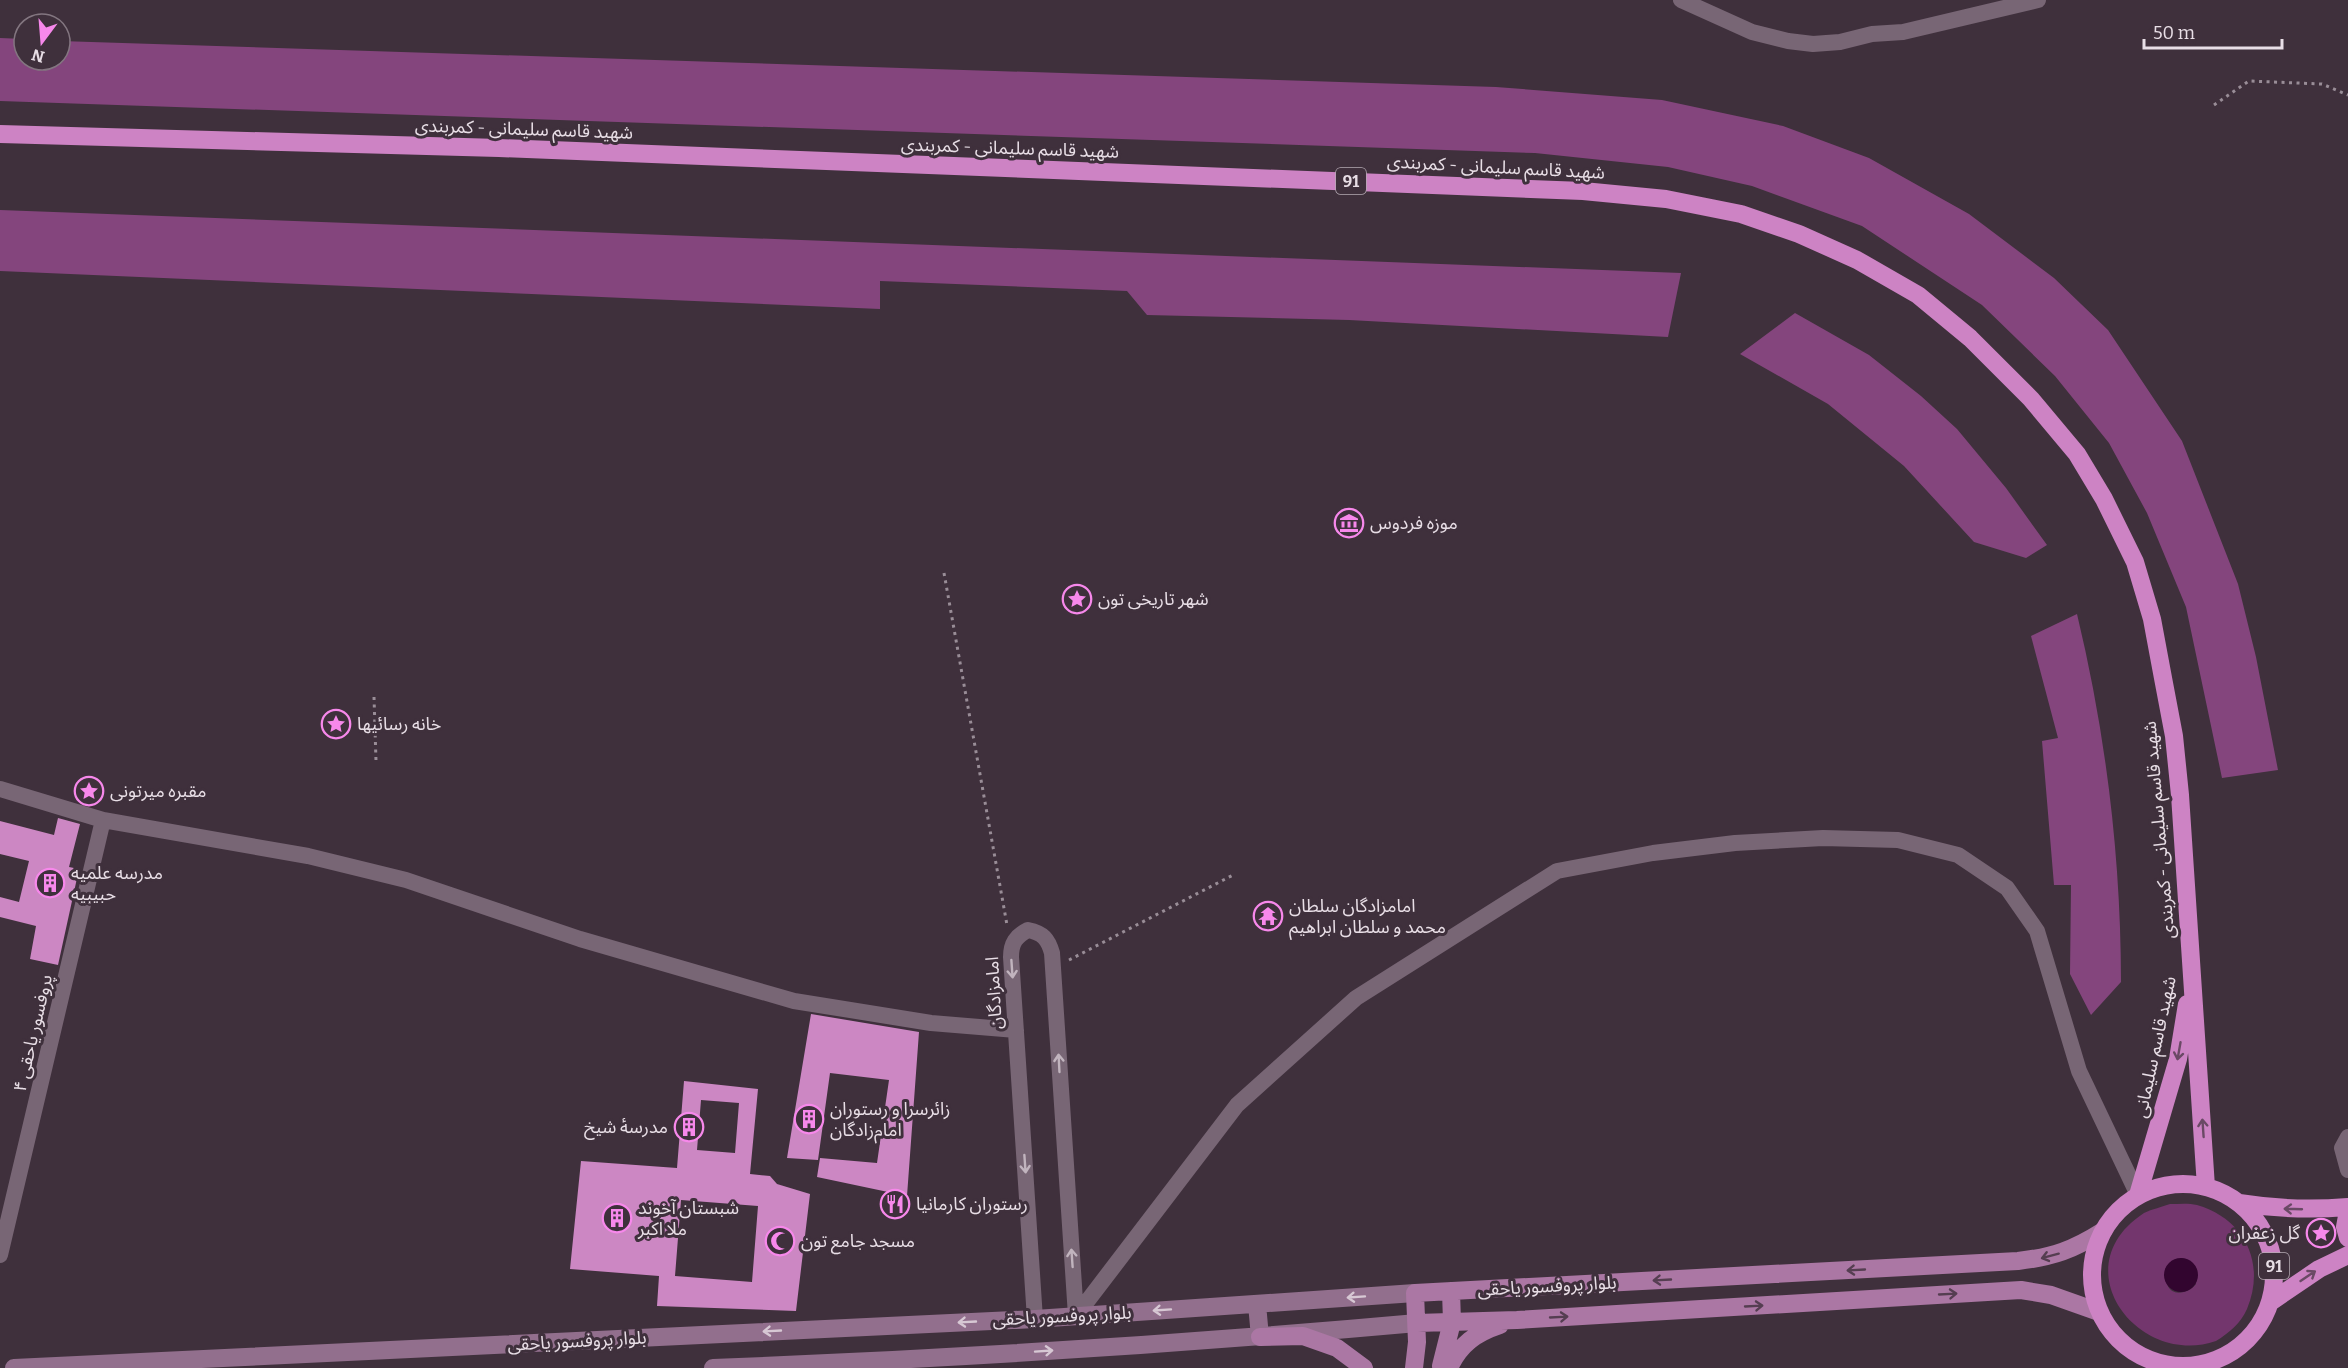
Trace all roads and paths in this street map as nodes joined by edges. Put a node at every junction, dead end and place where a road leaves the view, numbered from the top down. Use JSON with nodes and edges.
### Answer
{"nodes":[{"id":1,"x":1681,"y":0,"type":"edge"},
{"id":2,"x":2038,"y":0,"type":"edge"},
{"id":3,"x":2348,"y":95,"type":"edge"},
{"id":4,"x":2214,"y":105,"type":"dead end"},
{"id":5,"x":0,"y":134,"type":"edge"},
{"id":6,"x":944,"y":573,"type":"dead end"},
{"id":7,"x":374,"y":697,"type":"dead end"},
{"id":8,"x":376,"y":761,"type":"dead end"},
{"id":9,"x":0,"y":789,"type":"edge"},
{"id":10,"x":103,"y":820,"type":"junction"},
{"id":11,"x":1235,"y":874,"type":"dead end"},
{"id":12,"x":1011,"y":947,"type":"junction"},
{"id":13,"x":1054,"y":968,"type":"junction"},
{"id":14,"x":2192,"y":973,"type":"junction"},
{"id":15,"x":1016,"y":1030,"type":"junction"},
{"id":16,"x":2348,"y":1137,"type":"edge"},
{"id":17,"x":2348,"y":1170,"type":"edge"},
{"id":18,"x":2206,"y":1187,"type":"junction"},
{"id":19,"x":2138,"y":1196,"type":"junction"},
{"id":20,"x":2239,"y":1203,"type":"junction"},
{"id":21,"x":2348,"y":1209,"type":"edge"},
{"id":22,"x":2103,"y":1231,"type":"junction"},
{"id":23,"x":2348,"y":1238,"type":"edge"},
{"id":24,"x":0,"y":1255,"type":"edge"},
{"id":25,"x":2348,"y":1255,"type":"edge"},
{"id":26,"x":1451,"y":1291,"type":"junction"},
{"id":27,"x":1415,"y":1293,"type":"junction"},
{"id":28,"x":2272,"y":1301,"type":"junction"},
{"id":29,"x":1257,"y":1304,"type":"junction"},
{"id":30,"x":2099,"y":1312,"type":"junction"},
{"id":31,"x":1076,"y":1316,"type":"junction"},
{"id":32,"x":1035,"y":1318,"type":"junction"},
{"id":33,"x":1516,"y":1320,"type":"junction"},
{"id":34,"x":1452,"y":1322,"type":"junction"},
{"id":35,"x":1417,"y":1332,"type":"junction"},
{"id":36,"x":1260,"y":1337,"type":"junction"},
{"id":37,"x":1448,"y":1344,"type":"junction"},
{"id":38,"x":14,"y":1368,"type":"edge"},
{"id":39,"x":713,"y":1368,"type":"edge"},
{"id":40,"x":1364,"y":1368,"type":"edge"},
{"id":41,"x":1414,"y":1368,"type":"edge"},
{"id":42,"x":1441,"y":1368,"type":"edge"},
{"id":43,"x":1449,"y":1368,"type":"edge"}],
"edges":[{"from":1,"to":2,"type":"street"},
{"from":3,"to":4,"type":"path"},
{"from":5,"to":14,"type":"highway","name":"شهید قاسم سلیمانی - کمربندی","number":"91"},
{"from":6,"to":12,"type":"path"},
{"from":7,"to":8,"type":"path"},
{"from":9,"to":10,"type":"street"},
{"from":10,"to":15,"type":"street"},
{"from":10,"to":24,"type":"street","name":"پروفسور یاحقی ۴"},
{"from":11,"to":13,"type":"path"},
{"from":12,"to":13,"type":"street","name":"امامزادگان"},
{"from":12,"to":15,"type":"street","name":"امامزادگان","one_way":true},
{"from":31,"to":13,"type":"street","name":"امامزادگان","one_way":true},
{"from":18,"to":14,"type":"highway","name":"شهید قاسم سلیمانی","number":"91","one_way":true},
{"from":14,"to":19,"type":"highway","name":"شهید قاسم سلیمانی","number":"91","one_way":true},
{"from":15,"to":32,"type":"street","name":"امامزادگان","one_way":true},
{"from":16,"to":17,"type":"street"},
{"from":18,"to":19,"type":"highway","number":"91"},
{"from":18,"to":20,"type":"highway","number":"91"},
{"from":19,"to":22,"type":"highway","number":"91"},
{"from":19,"to":31,"type":"street"},
{"from":21,"to":20,"type":"highway","number":"91","one_way":true},
{"from":20,"to":28,"type":"highway","number":"91"},
{"from":21,"to":23,"type":"highway"},
{"from":22,"to":26,"type":"main road","name":"بلوار پروفسور یاحقی","one_way":true},
{"from":22,"to":30,"type":"highway","number":"91"},
{"from":28,"to":25,"type":"highway","number":"91","one_way":true},
{"from":26,"to":27,"type":"main road","name":"بلوار پروفسور یاحقی"},
{"from":26,"to":34,"type":"main road"},
{"from":27,"to":29,"type":"main road","name":"بلوار پروفسور یاحقی","one_way":true},
{"from":27,"to":35,"type":"main road"},
{"from":28,"to":30,"type":"highway","number":"91"},
{"from":29,"to":31,"type":"main road","name":"بلوار پروفسور یاحقی","one_way":true},
{"from":29,"to":36,"type":"main road"},
{"from":33,"to":30,"type":"main road","name":"بلوار پروفسور یاحقی","one_way":true},
{"from":31,"to":32,"type":"main road","name":"بلوار پروفسور یاحقی"},
{"from":32,"to":38,"type":"main road","name":"بلوار پروفسور یاحقی","one_way":true},
{"from":33,"to":34,"type":"main road","name":"بلوار پروفسور یاحقی"},
{"from":33,"to":43,"type":"main road"},
{"from":34,"to":35,"type":"main road","name":"بلوار پروفسور یاحقی"},
{"from":34,"to":37,"type":"main road"},
{"from":35,"to":36,"type":"main road","name":"بلوار پروفسور یاحقی"},
{"from":35,"to":37,"type":"main road"},
{"from":35,"to":41,"type":"main road"},
{"from":39,"to":36,"type":"main road","name":"بلوار پروفسور یاحقی","one_way":true},
{"from":36,"to":40,"type":"main road"},
{"from":37,"to":42,"type":"main road"}]}
